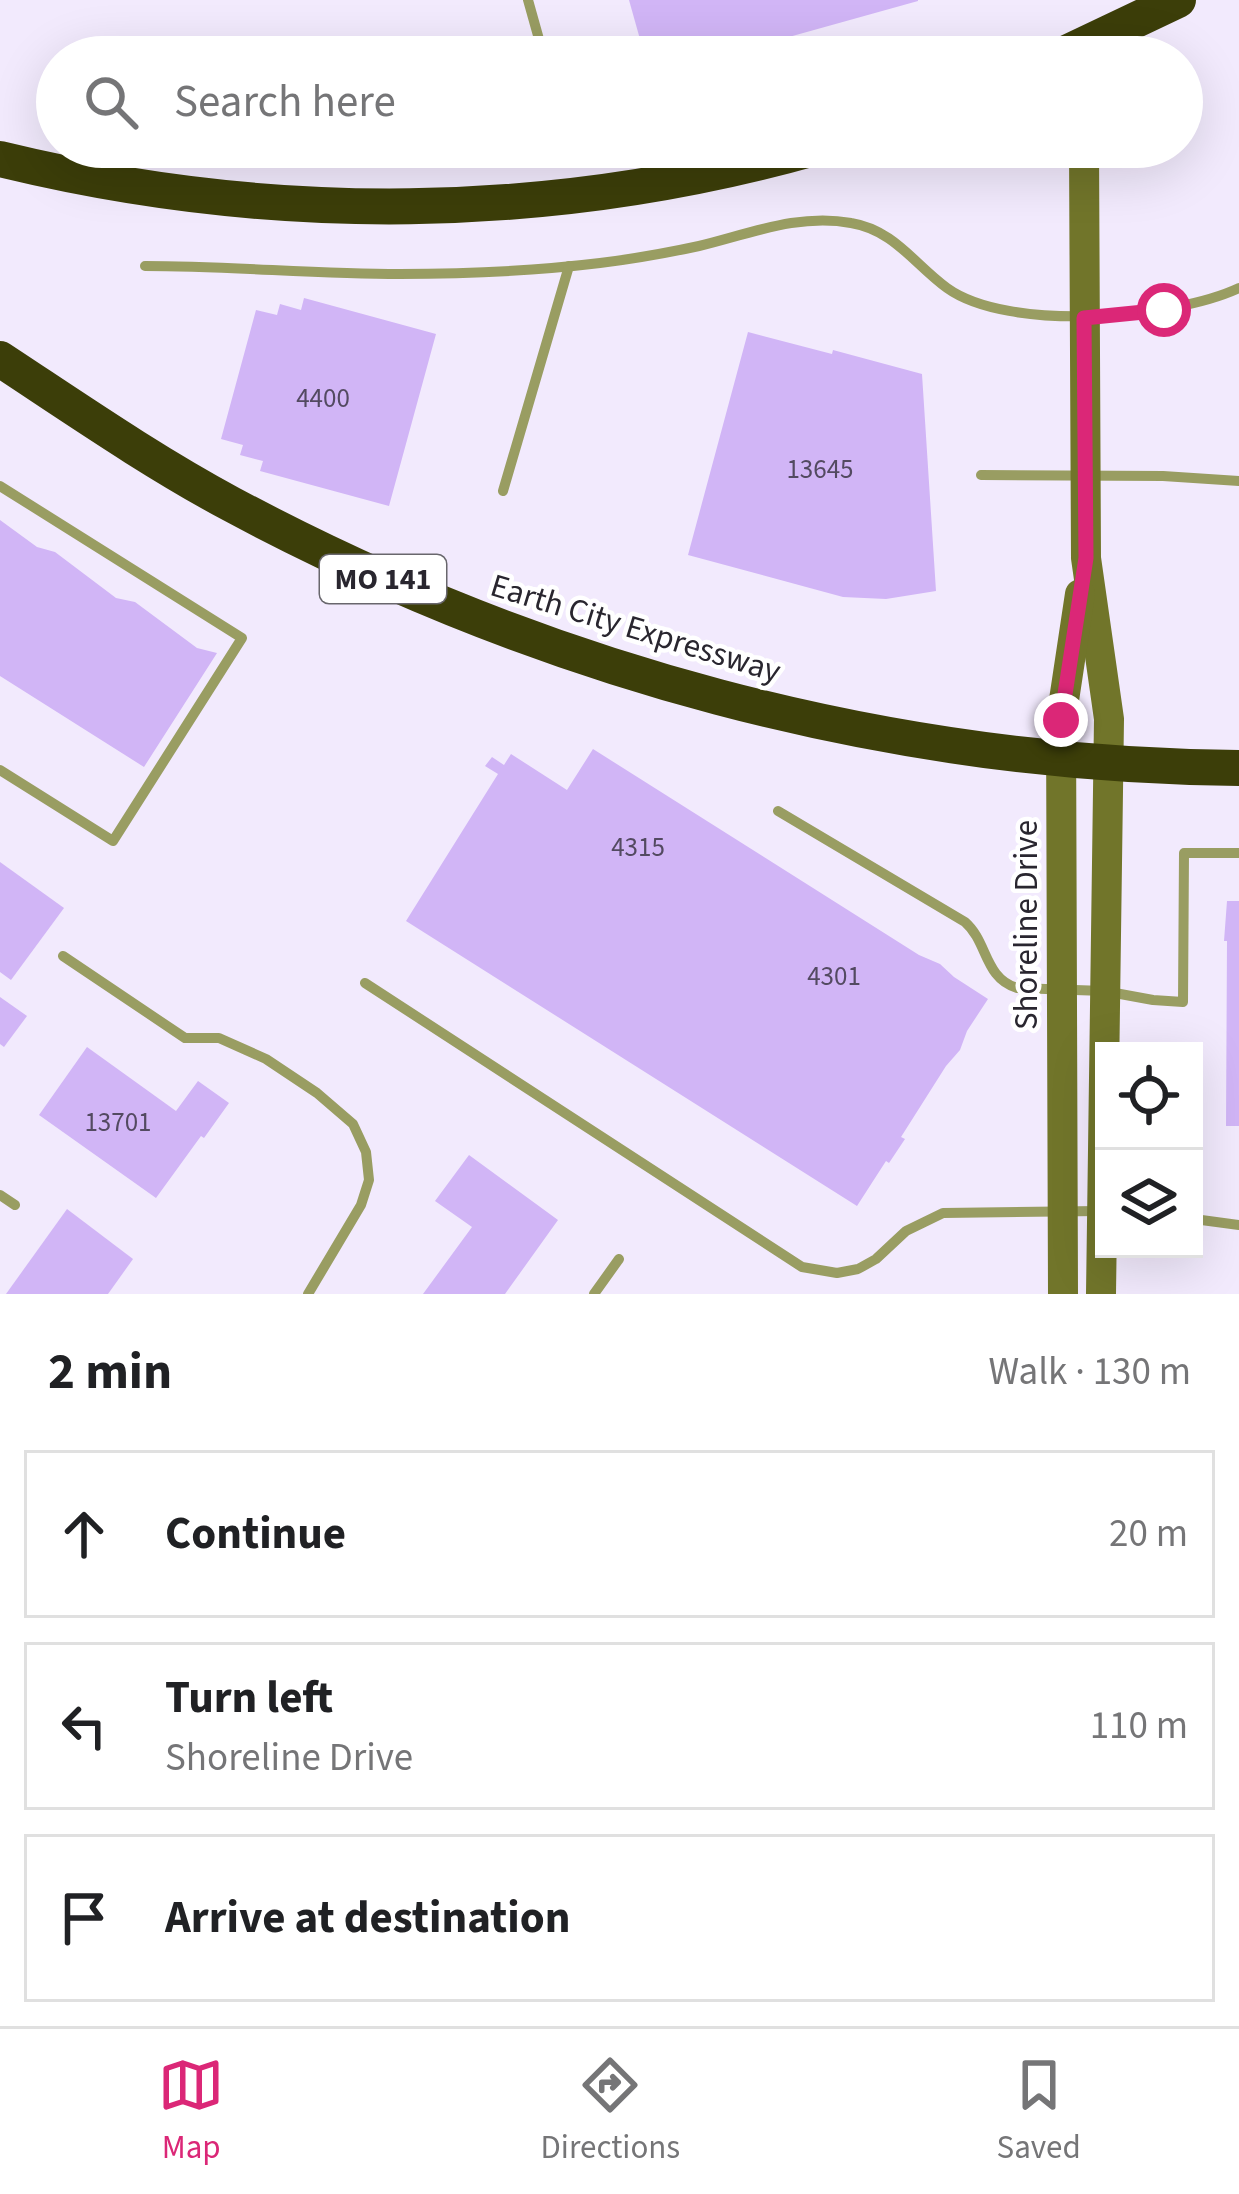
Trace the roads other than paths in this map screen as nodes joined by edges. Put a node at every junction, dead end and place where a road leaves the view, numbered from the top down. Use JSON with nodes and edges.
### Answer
{"nodes":[{"id":1,"x":528,"y":0,"type":"edge"},
{"id":2,"x":1178,"y":0,"type":"edge"},
{"id":3,"x":538,"y":36,"type":"edge"},
{"id":4,"x":1108,"y":36,"type":"edge"},
{"id":5,"x":0,"y":159,"type":"edge"},
{"id":6,"x":36,"y":167,"type":"edge"},
{"id":7,"x":41,"y":168,"type":"edge"},
{"id":8,"x":731,"y":168,"type":"edge"},
{"id":9,"x":1084,"y":168,"type":"edge"},
{"id":10,"x":145,"y":266,"type":"dead end"},
{"id":11,"x":569,"y":266,"type":"junction"},
{"id":12,"x":1239,"y":287,"type":"edge"},
{"id":13,"x":1084,"y":318,"type":"junction"},
{"id":14,"x":0,"y":359,"type":"edge"},
{"id":15,"x":981,"y":475,"type":"dead end"},
{"id":16,"x":1084,"y":476,"type":"junction"},
{"id":17,"x":1239,"y":482,"type":"edge"},
{"id":18,"x":0,"y":486,"type":"edge"},
{"id":19,"x":503,"y":491,"type":"dead end"},
{"id":20,"x":1086,"y":558,"type":"junction"},
{"id":21,"x":1060,"y":759,"type":"junction"},
{"id":22,"x":1108,"y":763,"type":"junction"},
{"id":23,"x":1239,"y":768,"type":"edge"},
{"id":24,"x":0,"y":770,"type":"edge"},
{"id":25,"x":778,"y":811,"type":"dead end"},
{"id":26,"x":1239,"y":853,"type":"edge"},
{"id":27,"x":63,"y":956,"type":"dead end"},
{"id":28,"x":365,"y":983,"type":"dead end"},
{"id":29,"x":1062,"y":991,"type":"junction"},
{"id":30,"x":1104,"y":991,"type":"junction"},
{"id":31,"x":1103,"y":1150,"type":"edge"},
{"id":32,"x":0,"y":1195,"type":"edge"},
{"id":33,"x":15,"y":1205,"type":"dead end"},
{"id":34,"x":1095,"y":1211,"type":"edge"},
{"id":35,"x":1063,"y":1212,"type":"junction"},
{"id":36,"x":1203,"y":1220,"type":"edge"},
{"id":37,"x":1239,"y":1226,"type":"edge"},
{"id":38,"x":1102,"y":1258,"type":"edge"},
{"id":39,"x":619,"y":1259,"type":"dead end"},
{"id":40,"x":308,"y":1294,"type":"edge"},
{"id":41,"x":594,"y":1294,"type":"edge"},
{"id":42,"x":1063,"y":1294,"type":"edge"},
{"id":43,"x":1101,"y":1294,"type":"edge"}],
"edges":[{"from":1,"to":3,"type":"lane"},
{"from":2,"to":4,"type":"highway"},
{"from":5,"to":6,"type":"highway"},
{"from":7,"to":8,"type":"highway"},
{"from":9,"to":13,"type":"street","name":"Shoreline Drive"},
{"from":10,"to":11,"type":"lane"},
{"from":11,"to":13,"type":"lane"},
{"from":11,"to":19,"type":"lane"},
{"from":12,"to":13,"type":"lane"},
{"from":13,"to":16,"type":"street","name":"Shoreline Drive"},
{"from":14,"to":21,"type":"highway","name":"Earth City Expressway","number":"MO 141"},
{"from":15,"to":16,"type":"lane"},
{"from":16,"to":17,"type":"lane"},
{"from":16,"to":20,"type":"street","name":"Shoreline Drive"},
{"from":18,"to":24,"type":"lane"},
{"from":20,"to":21,"type":"street","name":"Shoreline Drive"},
{"from":20,"to":22,"type":"street","name":"Shoreline Drive"},
{"from":21,"to":22,"type":"highway","name":"Earth City Expressway","number":"MO 141"},
{"from":21,"to":29,"type":"street","name":"Shoreline Drive"},
{"from":22,"to":23,"type":"highway","name":"Earth City Expressway","number":"MO 141"},
{"from":22,"to":30,"type":"street","name":"Shoreline Drive"},
{"from":25,"to":29,"type":"lane"},
{"from":26,"to":30,"type":"lane"},
{"from":27,"to":40,"type":"lane"},
{"from":28,"to":35,"type":"lane"},
{"from":29,"to":30,"type":"lane"},
{"from":29,"to":35,"type":"street","name":"Shoreline Drive"},
{"from":30,"to":31,"type":"street","name":"Shoreline Drive"},
{"from":32,"to":33,"type":"lane"},
{"from":34,"to":35,"type":"lane"},
{"from":35,"to":42,"type":"street","name":"Shoreline Drive"},
{"from":36,"to":37,"type":"lane"},
{"from":38,"to":43,"type":"street","name":"Shoreline Drive"},
{"from":39,"to":41,"type":"lane"}]}
